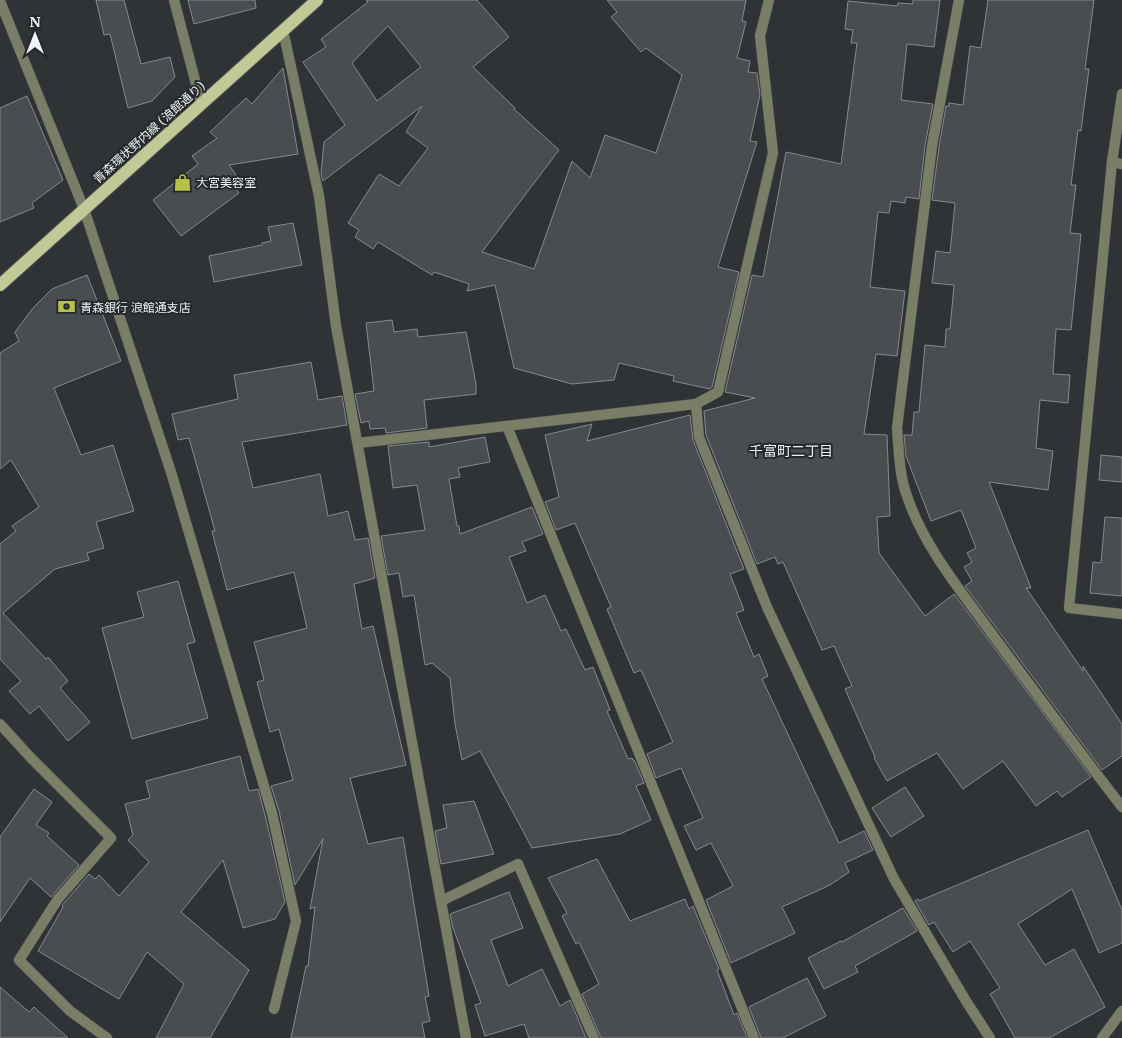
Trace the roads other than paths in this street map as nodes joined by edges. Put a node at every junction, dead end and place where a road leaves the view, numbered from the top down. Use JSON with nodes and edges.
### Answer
{"nodes":[{"id":1,"x":174,"y":0,"type":"edge"},
{"id":2,"x":769,"y":0,"type":"edge"},
{"id":3,"x":959,"y":0,"type":"edge"},
{"id":4,"x":0,"y":1,"type":"edge"},
{"id":5,"x":313,"y":1,"type":"edge"},
{"id":6,"x":282,"y":30,"type":"junction"},
{"id":7,"x":1122,"y":94,"type":"edge"},
{"id":8,"x":201,"y":103,"type":"junction"},
{"id":9,"x":1117,"y":163,"type":"edge"},
{"id":10,"x":84,"y":209,"type":"junction"},
{"id":11,"x":0,"y":285,"type":"edge"},
{"id":12,"x":696,"y":404,"type":"junction"},
{"id":13,"x":507,"y":426,"type":"junction"},
{"id":14,"x":358,"y":443,"type":"junction"},
{"id":15,"x":1122,"y":614,"type":"edge"},
{"id":16,"x":0,"y":724,"type":"edge"},
{"id":17,"x":1122,"y":808,"type":"edge"},
{"id":18,"x":441,"y":901,"type":"junction"},
{"id":19,"x":274,"y":1008,"type":"dead end"},
{"id":20,"x":1122,"y":1011,"type":"edge"},
{"id":21,"x":107,"y":1038,"type":"edge"},
{"id":22,"x":466,"y":1038,"type":"edge"},
{"id":23,"x":594,"y":1038,"type":"edge"},
{"id":24,"x":754,"y":1038,"type":"edge"},
{"id":25,"x":990,"y":1038,"type":"edge"},
{"id":26,"x":1102,"y":1038,"type":"edge"}],
"edges":[{"from":1,"to":8,"type":"street"},
{"from":2,"to":12,"type":"street"},
{"from":3,"to":17,"type":"street"},
{"from":4,"to":10,"type":"street"},
{"from":5,"to":6,"type":"main road","name":"青森環状野内線 (浪館通り)"},
{"from":6,"to":8,"type":"main road","name":"青森環状野内線 (浪館通り)"},
{"from":6,"to":14,"type":"street"},
{"from":7,"to":9,"type":"street"},
{"from":8,"to":10,"type":"main road","name":"青森環状野内線 (浪館通り)"},
{"from":9,"to":15,"type":"street"},
{"from":10,"to":11,"type":"main road","name":"青森環状野内線 (浪館通り)"},
{"from":10,"to":19,"type":"street"},
{"from":12,"to":13,"type":"street"},
{"from":12,"to":25,"type":"street"},
{"from":13,"to":14,"type":"street"},
{"from":13,"to":24,"type":"street"},
{"from":14,"to":18,"type":"street"},
{"from":16,"to":21,"type":"street"},
{"from":18,"to":22,"type":"street"},
{"from":18,"to":23,"type":"street"},
{"from":20,"to":26,"type":"street"}]}
